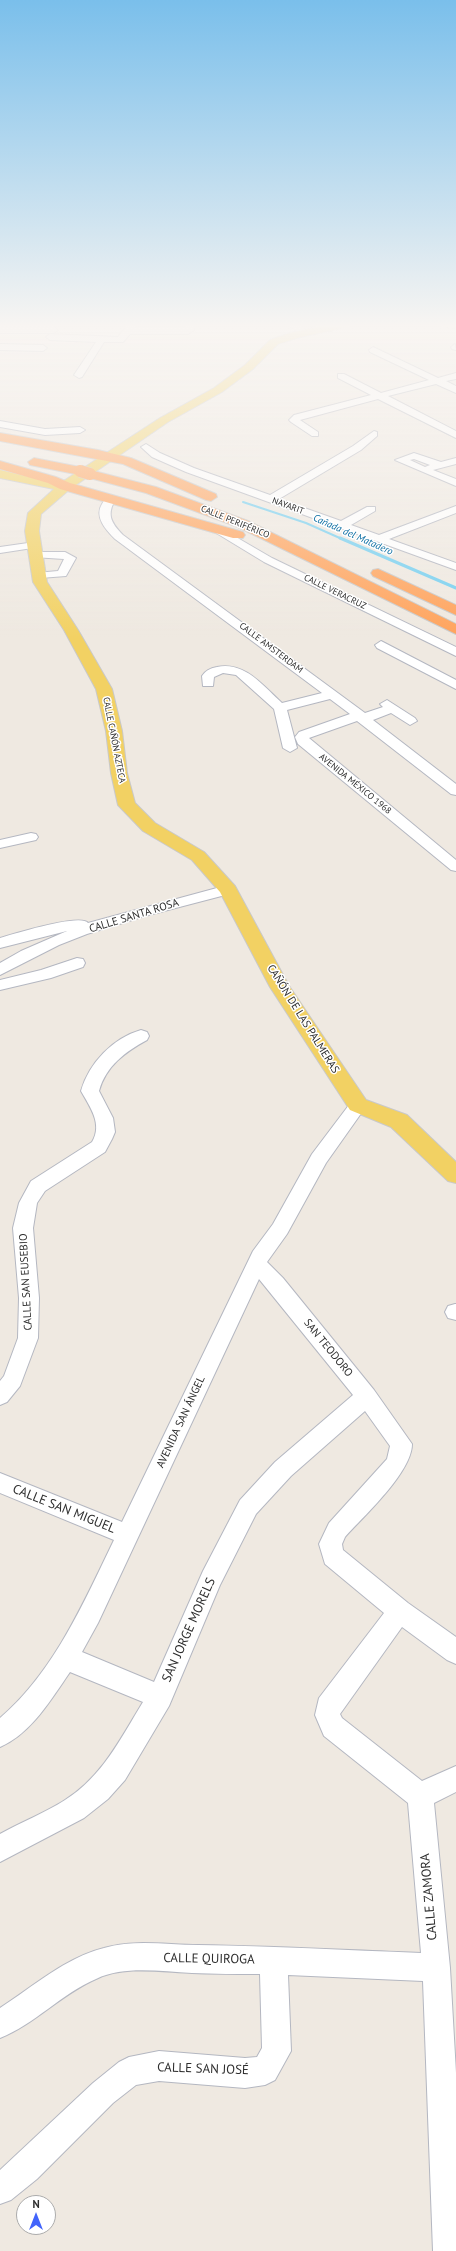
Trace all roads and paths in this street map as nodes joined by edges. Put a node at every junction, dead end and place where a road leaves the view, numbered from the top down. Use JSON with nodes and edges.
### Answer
{"nodes":[{"id":1,"x":28,"y":429,"type":"edge"},
{"id":2,"x":162,"y":429,"type":"edge"},
{"id":3,"x":308,"y":429,"type":"edge"},
{"id":4,"x":444,"y":429,"type":"edge"},
{"id":5,"x":80,"y":430,"type":"dead end"},
{"id":6,"x":315,"y":434,"type":"dead end"},
{"id":7,"x":374,"y":434,"type":"dead end"},
{"id":8,"x":456,"y":435,"type":"edge"},
{"id":9,"x":0,"y":437,"type":"edge"},
{"id":10,"x":143,"y":442,"type":"junction"},
{"id":11,"x":0,"y":444,"type":"edge"},
{"id":12,"x":0,"y":454,"type":"edge"},
{"id":13,"x":109,"y":456,"type":"junction"},
{"id":14,"x":456,"y":461,"type":"edge"},
{"id":15,"x":0,"y":464,"type":"edge"},
{"id":16,"x":441,"y":465,"type":"junction"},
{"id":17,"x":90,"y":469,"type":"junction"},
{"id":18,"x":425,"y":470,"type":"junction"},
{"id":19,"x":0,"y":474,"type":"edge"},
{"id":20,"x":456,"y":483,"type":"edge"},
{"id":21,"x":65,"y":486,"type":"junction"},
{"id":22,"x":212,"y":498,"type":"junction"},
{"id":23,"x":111,"y":499,"type":"junction"},
{"id":24,"x":271,"y":499,"type":"junction"},
{"id":25,"x":371,"y":509,"type":"dead end"},
{"id":26,"x":456,"y":509,"type":"edge"},
{"id":27,"x":256,"y":515,"type":"dead end"},
{"id":28,"x":343,"y":525,"type":"junction"},
{"id":29,"x":217,"y":529,"type":"junction"},
{"id":30,"x":381,"y":538,"type":"junction"},
{"id":31,"x":0,"y":550,"type":"edge"},
{"id":32,"x":36,"y":550,"type":"junction"},
{"id":33,"x":453,"y":563,"type":"edge"},
{"id":34,"x":332,"y":567,"type":"junction"},
{"id":35,"x":366,"y":568,"type":"dead end"},
{"id":36,"x":40,"y":575,"type":"junction"},
{"id":37,"x":456,"y":612,"type":"edge"},
{"id":38,"x":456,"y":630,"type":"edge"},
{"id":39,"x":381,"y":644,"type":"dead end"},
{"id":40,"x":456,"y":652,"type":"edge"},
{"id":41,"x":208,"y":682,"type":"dead end"},
{"id":42,"x":456,"y":685,"type":"edge"},
{"id":43,"x":332,"y":694,"type":"junction"},
{"id":44,"x":280,"y":708,"type":"junction"},
{"id":45,"x":360,"y":718,"type":"junction"},
{"id":46,"x":410,"y":720,"type":"dead end"},
{"id":47,"x":290,"y":748,"type":"dead end"},
{"id":48,"x":456,"y":773,"type":"edge"},
{"id":49,"x":440,"y":779,"type":"junction"},
{"id":50,"x":456,"y":792,"type":"edge"},
{"id":51,"x":31,"y":837,"type":"dead end"},
{"id":52,"x":0,"y":844,"type":"edge"},
{"id":53,"x":456,"y":867,"type":"edge"},
{"id":54,"x":228,"y":890,"type":"junction"},
{"id":55,"x":111,"y":921,"type":"junction"},
{"id":56,"x":0,"y":943,"type":"edge"},
{"id":57,"x":77,"y":963,"type":"dead end"},
{"id":58,"x":0,"y":970,"type":"edge"},
{"id":59,"x":0,"y":985,"type":"edge"},
{"id":60,"x":141,"y":1036,"type":"dead end"},
{"id":61,"x":358,"y":1105,"type":"junction"},
{"id":62,"x":456,"y":1175,"type":"edge"},
{"id":63,"x":256,"y":1264,"type":"junction"},
{"id":64,"x":0,"y":1396,"type":"edge"},
{"id":65,"x":367,"y":1396,"type":"junction"},
{"id":66,"x":0,"y":1483,"type":"edge"},
{"id":67,"x":127,"y":1535,"type":"junction"},
{"id":68,"x":400,"y":1611,"type":"junction"},
{"id":69,"x":456,"y":1652,"type":"edge"},
{"id":70,"x":66,"y":1658,"type":"junction"},
{"id":71,"x":160,"y":1697,"type":"junction"},
{"id":72,"x":0,"y":1734,"type":"edge"},
{"id":73,"x":456,"y":1779,"type":"edge"},
{"id":74,"x":420,"y":1796,"type":"junction"},
{"id":75,"x":0,"y":1849,"type":"edge"},
{"id":76,"x":273,"y":1960,"type":"junction"},
{"id":77,"x":436,"y":1968,"type":"junction"},
{"id":78,"x":0,"y":2024,"type":"edge"},
{"id":79,"x":0,"y":2188,"type":"edge"},
{"id":80,"x":449,"y":2251,"type":"edge"}],
"edges":[{"from":1,"to":5,"type":"street"},
{"from":2,"to":10,"type":"main road"},
{"from":3,"to":6,"type":"street"},
{"from":4,"to":8,"type":"street"},
{"from":7,"to":24,"type":"street"},
{"from":9,"to":13,"type":"highway"},
{"from":10,"to":13,"type":"main road"},
{"from":10,"to":24,"type":"street","name":"NAYARIT"},
{"from":11,"to":17,"type":"highway","name":"CALLE PERIFÉRICO"},
{"from":12,"to":17,"type":"highway","name":"CALLE PERIFÉRICO"},
{"from":13,"to":21,"type":"main road"},
{"from":13,"to":22,"type":"highway"},
{"from":14,"to":16,"type":"street"},
{"from":15,"to":21,"type":"highway"},
{"from":16,"to":18,"type":"street"},
{"from":16,"to":18,"type":"street"},
{"from":17,"to":22,"type":"highway","name":"CALLE PERIFÉRICO"},
{"from":17,"to":34,"type":"highway","name":"CALLE PERIFÉRICO"},
{"from":18,"to":20,"type":"street"},
{"from":19,"to":21,"type":"main road"},
{"from":21,"to":23,"type":"highway"},
{"from":21,"to":32,"type":"main road","name":"CALLE CAÑÓN AZTECA"},
{"from":22,"to":27,"type":"highway","name":"CALLE PERIFÉRICO"},
{"from":23,"to":29,"type":"highway"},
{"from":23,"to":43,"type":"street","name":"CALLE AMSTERDAM"},
{"from":24,"to":28,"type":"street","name":"NAYARIT"},
{"from":25,"to":28,"type":"street"},
{"from":26,"to":30,"type":"street"},
{"from":28,"to":30,"type":"street","name":"NAYARIT"},
{"from":29,"to":34,"type":"highway"},
{"from":29,"to":40,"type":"street","name":"CALLE VERACRUZ"},
{"from":30,"to":33,"type":"street","name":"NAYARIT"},
{"from":31,"to":32,"type":"street"},
{"from":32,"to":36,"type":"main road","name":"CALLE CAÑÓN AZTECA"},
{"from":32,"to":36,"type":"street"},
{"from":34,"to":38,"type":"highway","name":"CALLE PERIFÉRICO"},
{"from":35,"to":37,"type":"highway"},
{"from":36,"to":54,"type":"main road","name":"CALLE CAÑÓN AZTECA"},
{"from":39,"to":42,"type":"street"},
{"from":41,"to":44,"type":"street"},
{"from":43,"to":44,"type":"street"},
{"from":43,"to":45,"type":"street","name":"CALLE AMSTERDAM"},
{"from":44,"to":47,"type":"street"},
{"from":45,"to":46,"type":"street"},
{"from":45,"to":49,"type":"street","name":"CALLE AMSTERDAM"},
{"from":45,"to":53,"type":"street","name":"AVENIDA MÉXICO 1968"},
{"from":48,"to":49,"type":"street"},
{"from":49,"to":50,"type":"street","name":"CALLE AMSTERDAM"},
{"from":51,"to":52,"type":"street"},
{"from":54,"to":55,"type":"street","name":"CALLE SANTA ROSA"},
{"from":54,"to":61,"type":"main road","name":"CAÑÓN DE LAS PALMERAS"},
{"from":55,"to":56,"type":"street"},
{"from":55,"to":58,"type":"street","name":"CALLE SANTA ROSA"},
{"from":57,"to":59,"type":"street"},
{"from":60,"to":64,"type":"street","name":"CALLE SAN EUSEBIO"},
{"from":61,"to":62,"type":"main road"},
{"from":61,"to":63,"type":"street","name":"AVENIDA SAN ÁNGEL"},
{"from":63,"to":65,"type":"street","name":"SAN TEODORO"},
{"from":63,"to":67,"type":"street","name":"AVENIDA SAN ÁNGEL"},
{"from":65,"to":68,"type":"street","name":"SAN TEODORO"},
{"from":65,"to":71,"type":"street","name":"SAN JORGE MORELS"},
{"from":66,"to":67,"type":"street","name":"CALLE SAN MIGUEL"},
{"from":67,"to":70,"type":"street","name":"AVENIDA SAN ÁNGEL"},
{"from":68,"to":69,"type":"street"},
{"from":68,"to":74,"type":"street"},
{"from":70,"to":71,"type":"street"},
{"from":70,"to":72,"type":"street","name":"AVENIDA SAN ÁNGEL"},
{"from":71,"to":75,"type":"street","name":"SAN JORGE MORELS"},
{"from":73,"to":74,"type":"street"},
{"from":74,"to":77,"type":"street","name":"CALLE ZAMORA"},
{"from":76,"to":77,"type":"street","name":"CALLE QUIROGA"},
{"from":76,"to":78,"type":"street","name":"CALLE QUIROGA"},
{"from":76,"to":79,"type":"street","name":"CALLE SAN JOSÉ"},
{"from":77,"to":80,"type":"street","name":"CALLE ZAMORA"}]}
